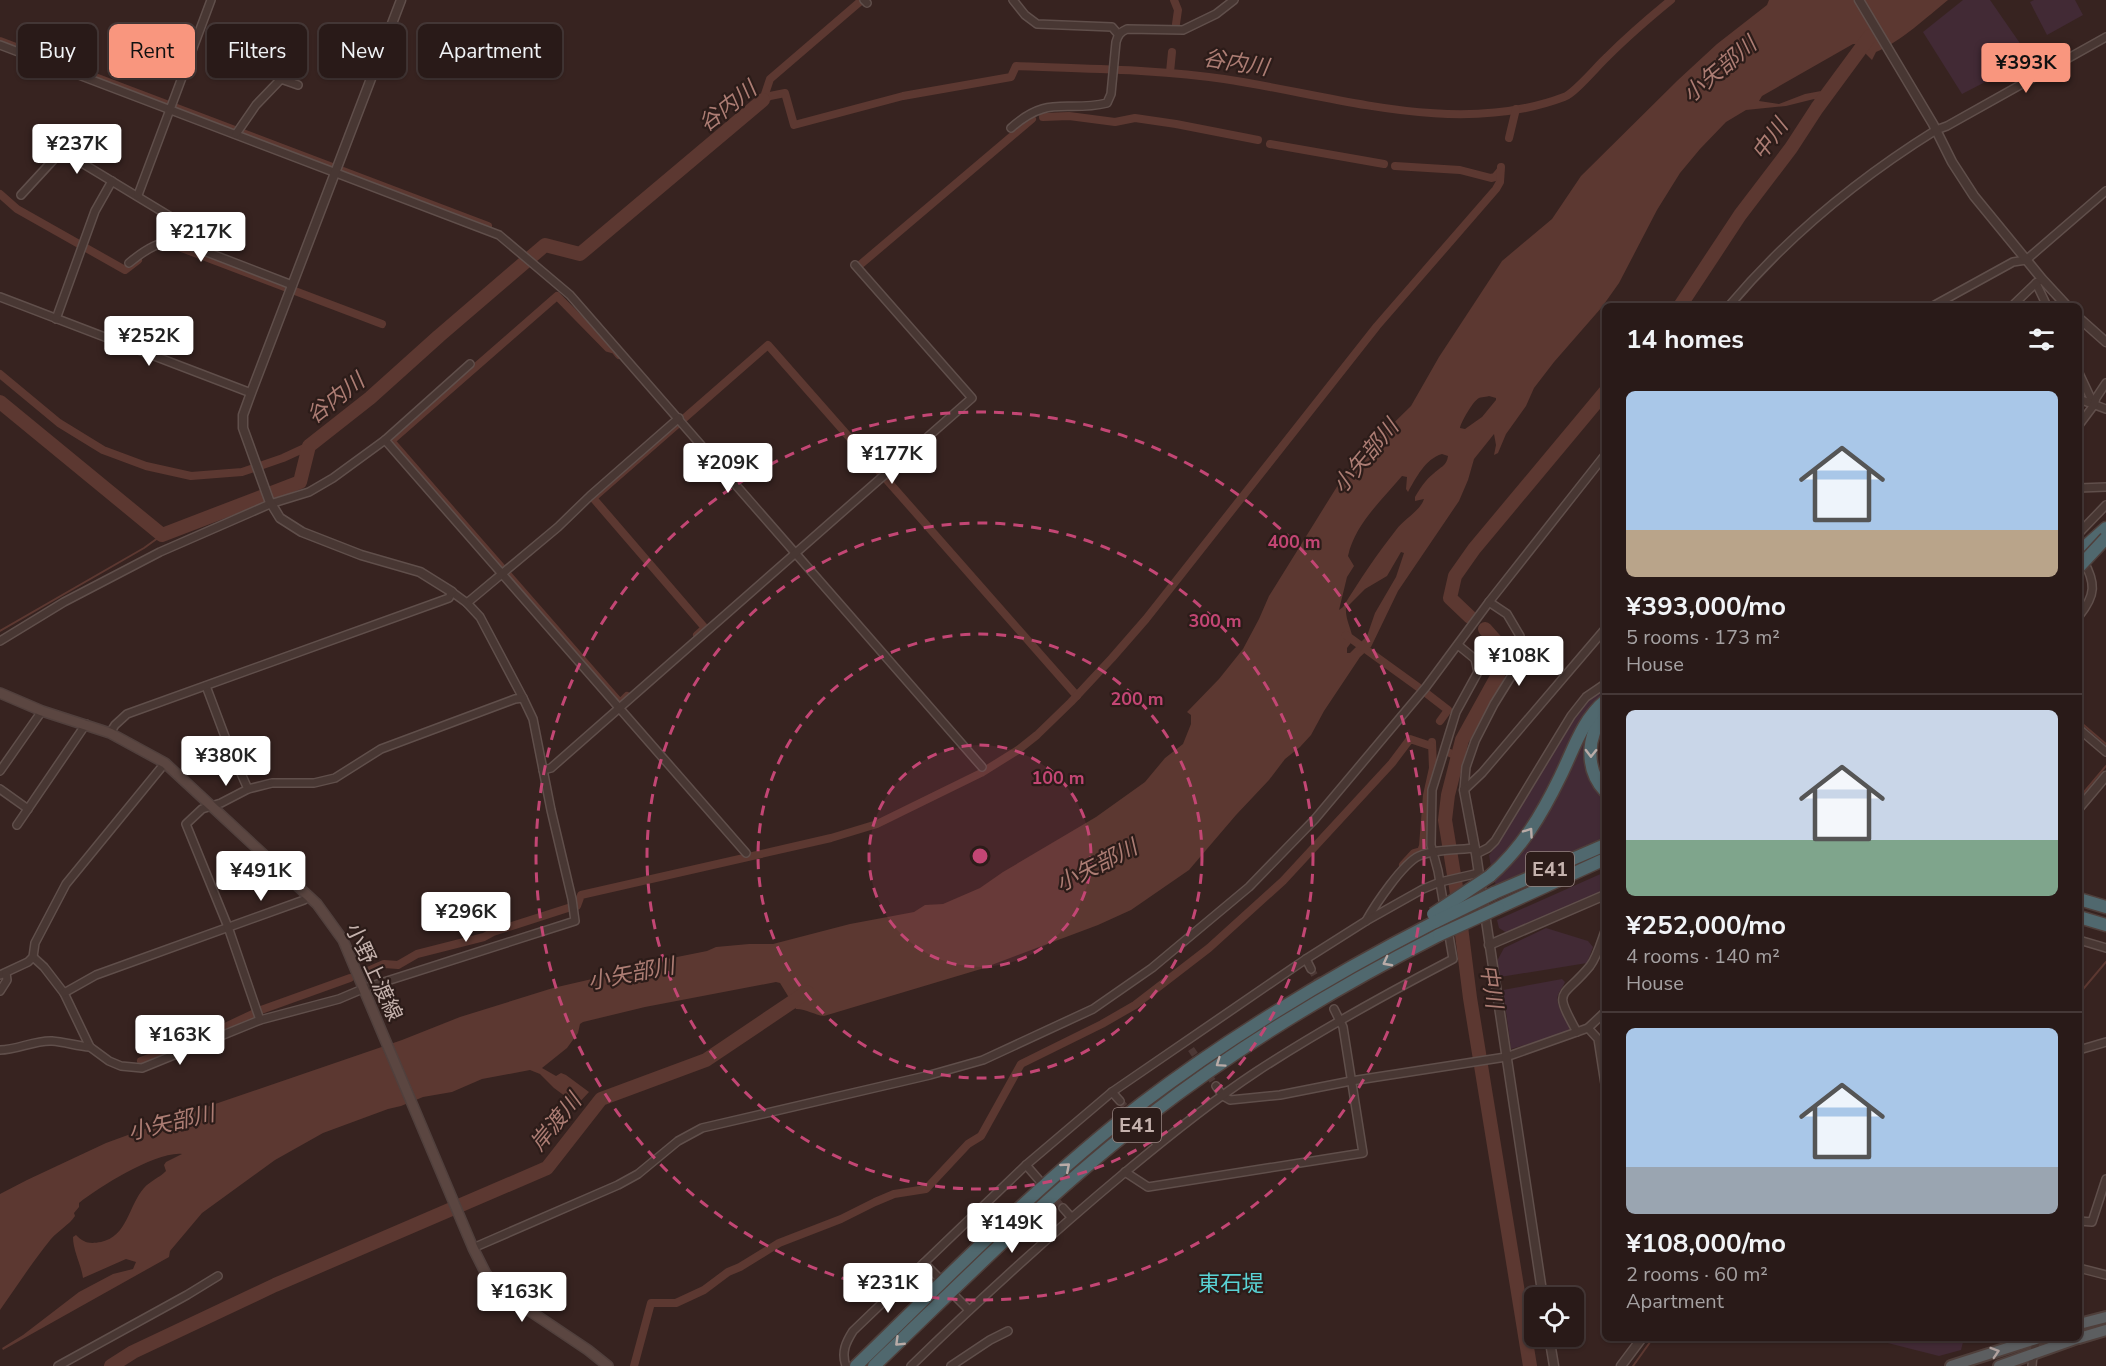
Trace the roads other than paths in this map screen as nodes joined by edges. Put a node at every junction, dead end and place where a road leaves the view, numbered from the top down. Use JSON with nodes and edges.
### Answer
{"nodes":[{"id":1,"x":211,"y":0,"type":"edge"},
{"id":2,"x":401,"y":0,"type":"edge"},
{"id":3,"x":1013,"y":0,"type":"edge"},
{"id":4,"x":1234,"y":0,"type":"edge"},
{"id":5,"x":1859,"y":0,"type":"edge"},
{"id":6,"x":2106,"y":36,"type":"edge"},
{"id":7,"x":1117,"y":38,"type":"junction"},
{"id":8,"x":0,"y":45,"type":"edge"},
{"id":9,"x":298,"y":85,"type":"dead end"},
{"id":10,"x":169,"y":109,"type":"junction"},
{"id":11,"x":1934,"y":127,"type":"junction"},
{"id":12,"x":1011,"y":128,"type":"dead end"},
{"id":13,"x":236,"y":134,"type":"junction"},
{"id":14,"x":335,"y":172,"type":"junction"},
{"id":15,"x":112,"y":181,"type":"junction"},
{"id":16,"x":2106,"y":191,"type":"edge"},
{"id":17,"x":21,"y":195,"type":"dead end"},
{"id":18,"x":138,"y":195,"type":"junction"},
{"id":19,"x":183,"y":240,"type":"junction"},
{"id":20,"x":2026,"y":260,"type":"junction"},
{"id":21,"x":129,"y":263,"type":"dead end"},
{"id":22,"x":855,"y":265,"type":"dead end"},
{"id":23,"x":2039,"y":281,"type":"junction"},
{"id":24,"x":292,"y":285,"type":"junction"},
{"id":25,"x":0,"y":297,"type":"edge"},
{"id":26,"x":1732,"y":303,"type":"edge"},
{"id":27,"x":1938,"y":303,"type":"edge"},
{"id":28,"x":2015,"y":303,"type":"edge"},
{"id":29,"x":2046,"y":303,"type":"edge"},
{"id":30,"x":2064,"y":303,"type":"edge"},
{"id":31,"x":56,"y":319,"type":"junction"},
{"id":32,"x":2082,"y":321,"type":"edge"},
{"id":33,"x":2106,"y":342,"type":"edge"},
{"id":34,"x":470,"y":364,"type":"dead end"},
{"id":35,"x":2082,"y":379,"type":"edge"},
{"id":36,"x":2106,"y":383,"type":"edge"},
{"id":37,"x":251,"y":393,"type":"junction"},
{"id":38,"x":2082,"y":400,"type":"edge"},
{"id":39,"x":2094,"y":405,"type":"junction"},
{"id":40,"x":2106,"y":409,"type":"edge"},
{"id":41,"x":679,"y":418,"type":"junction"},
{"id":42,"x":2082,"y":421,"type":"edge"},
{"id":43,"x":385,"y":440,"type":"junction"},
{"id":44,"x":1602,"y":459,"type":"edge"},
{"id":45,"x":2106,"y":487,"type":"edge"},
{"id":46,"x":2082,"y":488,"type":"edge"},
{"id":47,"x":269,"y":502,"type":"junction"},
{"id":48,"x":2106,"y":506,"type":"edge"},
{"id":49,"x":2106,"y":528,"type":"edge"},
{"id":50,"x":2082,"y":530,"type":"edge"},
{"id":51,"x":2106,"y":537,"type":"edge"},
{"id":52,"x":2082,"y":549,"type":"edge"},
{"id":53,"x":796,"y":553,"type":"junction"},
{"id":54,"x":2082,"y":557,"type":"edge"},
{"id":55,"x":2082,"y":559,"type":"edge"},
{"id":56,"x":2082,"y":564,"type":"edge"},
{"id":57,"x":501,"y":573,"type":"junction"},
{"id":58,"x":452,"y":592,"type":"junction"},
{"id":59,"x":1489,"y":602,"type":"junction"},
{"id":60,"x":467,"y":603,"type":"junction"},
{"id":61,"x":2082,"y":612,"type":"edge"},
{"id":62,"x":1602,"y":633,"type":"edge"},
{"id":63,"x":0,"y":641,"type":"edge"},
{"id":64,"x":1458,"y":645,"type":"junction"},
{"id":65,"x":206,"y":686,"type":"junction"},
{"id":66,"x":1602,"y":686,"type":"edge"},
{"id":67,"x":0,"y":693,"type":"edge"},
{"id":68,"x":523,"y":698,"type":"junction"},
{"id":69,"x":1602,"y":704,"type":"edge"},
{"id":70,"x":619,"y":708,"type":"junction"},
{"id":71,"x":42,"y":711,"type":"junction"},
{"id":72,"x":1602,"y":720,"type":"edge"},
{"id":73,"x":86,"y":724,"type":"junction"},
{"id":74,"x":2082,"y":732,"type":"edge"},
{"id":75,"x":110,"y":733,"type":"junction"},
{"id":76,"x":2106,"y":752,"type":"edge"},
{"id":77,"x":165,"y":763,"type":"junction"},
{"id":78,"x":982,"y":767,"type":"dead end"},
{"id":79,"x":543,"y":770,"type":"junction"},
{"id":80,"x":0,"y":771,"type":"edge"},
{"id":81,"x":2106,"y":776,"type":"edge"},
{"id":82,"x":1602,"y":787,"type":"edge"},
{"id":83,"x":0,"y":789,"type":"edge"},
{"id":84,"x":248,"y":789,"type":"junction"},
{"id":85,"x":1464,"y":790,"type":"junction"},
{"id":86,"x":2082,"y":804,"type":"edge"},
{"id":87,"x":213,"y":806,"type":"junction"},
{"id":88,"x":28,"y":809,"type":"junction"},
{"id":89,"x":17,"y":825,"type":"dead end"},
{"id":90,"x":1602,"y":846,"type":"edge"},
{"id":91,"x":1475,"y":851,"type":"junction"},
{"id":92,"x":1437,"y":852,"type":"junction"},
{"id":93,"x":746,"y":853,"type":"dead end"},
{"id":94,"x":1602,"y":862,"type":"edge"},
{"id":95,"x":1484,"y":874,"type":"junction"},
{"id":96,"x":1442,"y":881,"type":"junction"},
{"id":97,"x":1602,"y":896,"type":"edge"},
{"id":98,"x":304,"y":900,"type":"dead end"},
{"id":99,"x":2082,"y":900,"type":"edge"},
{"id":100,"x":2082,"y":906,"type":"edge"},
{"id":101,"x":2106,"y":907,"type":"edge"},
{"id":102,"x":2106,"y":913,"type":"edge"},
{"id":103,"x":1434,"y":918,"type":"junction"},
{"id":104,"x":2082,"y":918,"type":"edge"},
{"id":105,"x":1366,"y":921,"type":"junction"},
{"id":106,"x":2106,"y":925,"type":"edge"},
{"id":107,"x":228,"y":927,"type":"junction"},
{"id":108,"x":1602,"y":938,"type":"edge"},
{"id":109,"x":2082,"y":941,"type":"edge"},
{"id":110,"x":1489,"y":945,"type":"junction"},
{"id":111,"x":2106,"y":948,"type":"edge"},
{"id":112,"x":33,"y":957,"type":"junction"},
{"id":113,"x":1306,"y":959,"type":"junction"},
{"id":114,"x":1311,"y":969,"type":"tunnel mouth"},
{"id":115,"x":3,"y":974,"type":"edge"},
{"id":116,"x":365,"y":988,"type":"junction"},
{"id":117,"x":0,"y":991,"type":"edge"},
{"id":118,"x":64,"y":993,"type":"junction"},
{"id":119,"x":1334,"y":1009,"type":"tunnel mouth"},
{"id":120,"x":258,"y":1014,"type":"junction"},
{"id":121,"x":1602,"y":1015,"type":"edge"},
{"id":122,"x":1340,"y":1019,"type":"junction"},
{"id":123,"x":1588,"y":1028,"type":"junction"},
{"id":124,"x":1577,"y":1032,"type":"junction"},
{"id":125,"x":1185,"y":1040,"type":"junction"},
{"id":126,"x":2106,"y":1042,"type":"edge"},
{"id":127,"x":90,"y":1047,"type":"junction"},
{"id":128,"x":1191,"y":1049,"type":"tunnel mouth"},
{"id":129,"x":2082,"y":1049,"type":"edge"},
{"id":130,"x":0,"y":1050,"type":"edge"},
{"id":131,"x":1506,"y":1057,"type":"junction"},
{"id":132,"x":1602,"y":1065,"type":"edge"},
{"id":133,"x":1351,"y":1081,"type":"junction"},
{"id":134,"x":1216,"y":1086,"type":"tunnel mouth"},
{"id":135,"x":1112,"y":1092,"type":"junction"},
{"id":136,"x":1223,"y":1096,"type":"junction"},
{"id":137,"x":1120,"y":1101,"type":"tunnel mouth"},
{"id":138,"x":1149,"y":1135,"type":"tunnel mouth"},
{"id":139,"x":1157,"y":1144,"type":"junction"},
{"id":140,"x":1026,"y":1165,"type":"junction"},
{"id":141,"x":1125,"y":1172,"type":"junction"},
{"id":142,"x":2106,"y":1179,"type":"edge"},
{"id":143,"x":1039,"y":1180,"type":"tunnel mouth"},
{"id":144,"x":1063,"y":1208,"type":"tunnel mouth"},
{"id":145,"x":1071,"y":1217,"type":"junction"},
{"id":146,"x":2082,"y":1221,"type":"edge"},
{"id":147,"x":473,"y":1248,"type":"junction"},
{"id":148,"x":924,"y":1263,"type":"junction"},
{"id":149,"x":2082,"y":1269,"type":"edge"},
{"id":150,"x":2106,"y":1275,"type":"edge"},
{"id":151,"x":218,"y":1276,"type":"dead end"},
{"id":152,"x":938,"y":1277,"type":"dead end"},
{"id":153,"x":1541,"y":1287,"type":"edge"},
{"id":154,"x":956,"y":1297,"type":"dead end"},
{"id":155,"x":969,"y":1310,"type":"junction"},
{"id":156,"x":2106,"y":1317,"type":"edge"},
{"id":157,"x":2082,"y":1323,"type":"edge"},
{"id":158,"x":2106,"y":1330,"type":"edge"},
{"id":159,"x":1008,"y":1331,"type":"dead end"},
{"id":160,"x":2082,"y":1337,"type":"edge"},
{"id":161,"x":1640,"y":1341,"type":"edge"},
{"id":162,"x":2029,"y":1341,"type":"edge"},
{"id":163,"x":2037,"y":1341,"type":"edge"},
{"id":164,"x":2072,"y":1341,"type":"edge"},
{"id":165,"x":1551,"y":1347,"type":"edge"},
{"id":166,"x":2033,"y":1360,"type":"edge"},
{"id":167,"x":58,"y":1366,"type":"edge"},
{"id":168,"x":608,"y":1366,"type":"edge"},
{"id":169,"x":846,"y":1366,"type":"edge"},
{"id":170,"x":856,"y":1366,"type":"edge"},
{"id":171,"x":874,"y":1366,"type":"edge"},
{"id":172,"x":911,"y":1366,"type":"edge"},
{"id":173,"x":951,"y":1366,"type":"edge"},
{"id":174,"x":1554,"y":1366,"type":"edge"},
{"id":175,"x":1621,"y":1366,"type":"edge"},
{"id":176,"x":1951,"y":1366,"type":"edge"},
{"id":177,"x":1999,"y":1366,"type":"edge"}],
"edges":[{"from":1,"to":10,"type":"street"},
{"from":2,"to":14,"type":"street"},
{"from":3,"to":7,"type":"street"},
{"from":4,"to":7,"type":"street"},
{"from":5,"to":11,"type":"street"},
{"from":6,"to":11,"type":"street"},
{"from":7,"to":12,"type":"street"},
{"from":8,"to":10,"type":"street"},
{"from":9,"to":13,"type":"street"},
{"from":10,"to":13,"type":"street"},
{"from":10,"to":18,"type":"street"},
{"from":11,"to":20,"type":"street"},
{"from":11,"to":26,"type":"street"},
{"from":13,"to":14,"type":"street"},
{"from":14,"to":24,"type":"street"},
{"from":14,"to":41,"type":"street"},
{"from":15,"to":17,"type":"street"},
{"from":15,"to":18,"type":"street"},
{"from":15,"to":31,"type":"street"},
{"from":16,"to":20,"type":"street"},
{"from":18,"to":19,"type":"street"},
{"from":19,"to":21,"type":"street"},
{"from":19,"to":24,"type":"street"},
{"from":20,"to":23,"type":"street"},
{"from":20,"to":27,"type":"street"},
{"from":22,"to":53,"type":"street"},
{"from":23,"to":28,"type":"street"},
{"from":23,"to":29,"type":"street"},
{"from":23,"to":30,"type":"street"},
{"from":24,"to":37,"type":"street"},
{"from":25,"to":31,"type":"street"},
{"from":31,"to":37,"type":"street"},
{"from":32,"to":33,"type":"street"},
{"from":34,"to":43,"type":"street"},
{"from":35,"to":39,"type":"street"},
{"from":36,"to":39,"type":"street"},
{"from":37,"to":47,"type":"street"},
{"from":38,"to":39,"type":"street"},
{"from":39,"to":40,"type":"street"},
{"from":39,"to":42,"type":"street"},
{"from":41,"to":53,"type":"street"},
{"from":41,"to":57,"type":"street"},
{"from":43,"to":47,"type":"street"},
{"from":43,"to":57,"type":"street"},
{"from":44,"to":59,"type":"street"},
{"from":45,"to":46,"type":"street"},
{"from":47,"to":58,"type":"street"},
{"from":47,"to":63,"type":"street"},
{"from":48,"to":50,"type":"street"},
{"from":49,"to":52,"type":"highway"},
{"from":51,"to":55,"type":"highway","bridge":true},
{"from":51,"to":56,"type":"highway","bridge":true},
{"from":53,"to":70,"type":"street"},
{"from":53,"to":78,"type":"street"},
{"from":54,"to":61,"type":"street"},
{"from":57,"to":60,"type":"street"},
{"from":57,"to":70,"type":"street"},
{"from":58,"to":60,"type":"street"},
{"from":58,"to":65,"type":"street"},
{"from":59,"to":64,"type":"street"},
{"from":59,"to":85,"type":"street"},
{"from":60,"to":68,"type":"street"},
{"from":62,"to":85,"type":"street"},
{"from":64,"to":92,"type":"street"},
{"from":64,"to":147,"type":"street"},
{"from":65,"to":75,"type":"street"},
{"from":65,"to":84,"type":"street"},
{"from":66,"to":91,"type":"street"},
{"from":67,"to":71,"type":"main road","name":"小野上渡線"},
{"from":68,"to":79,"type":"street"},
{"from":68,"to":84,"type":"street"},
{"from":95,"to":69,"type":"highway","one_way":true},
{"from":70,"to":79,"type":"street"},
{"from":70,"to":93,"type":"street"},
{"from":71,"to":73,"type":"main road","name":"小野上渡線"},
{"from":71,"to":80,"type":"street"},
{"from":72,"to":82,"type":"highway","one_way":true},
{"from":73,"to":75,"type":"main road","name":"小野上渡線"},
{"from":73,"to":88,"type":"street"},
{"from":74,"to":76,"type":"street"},
{"from":75,"to":77,"type":"main road","name":"小野上渡線"},
{"from":77,"to":87,"type":"main road","name":"小野上渡線"},
{"from":77,"to":112,"type":"street"},
{"from":79,"to":116,"type":"street"},
{"from":81,"to":86,"type":"street"},
{"from":83,"to":88,"type":"street"},
{"from":84,"to":87,"type":"street"},
{"from":85,"to":91,"type":"street"},
{"from":87,"to":107,"type":"street"},
{"from":87,"to":116,"type":"main road","name":"小野上渡線"},
{"from":88,"to":89,"type":"street"},
{"from":90,"to":103,"type":"highway","number":"E41","bridge":true},
{"from":91,"to":92,"type":"street"},
{"from":91,"to":95,"type":"street"},
{"from":92,"to":96,"type":"street"},
{"from":92,"to":105,"type":"street"},
{"from":94,"to":171,"type":"highway","number":"E41","one_way":true,"bridge":true},
{"from":95,"to":96,"type":"street"},
{"from":95,"to":103,"type":"highway","bridge":true},
{"from":95,"to":110,"type":"street"},
{"from":96,"to":105,"type":"street"},
{"from":96,"to":122,"type":"street"},
{"from":97,"to":110,"type":"street"},
{"from":98,"to":107,"type":"street"},
{"from":99,"to":101,"type":"highway"},
{"from":100,"to":102,"type":"highway"},
{"from":170,"to":103,"type":"highway","number":"E41","one_way":true},
{"from":104,"to":106,"type":"highway"},
{"from":105,"to":113,"type":"street"},
{"from":107,"to":118,"type":"street"},
{"from":107,"to":120,"type":"street"},
{"from":108,"to":124,"type":"street"},
{"from":109,"to":111,"type":"street"},
{"from":110,"to":131,"type":"street"},
{"from":112,"to":115,"type":"street"},
{"from":112,"to":118,"type":"street"},
{"from":113,"to":114,"type":"street"},
{"from":113,"to":125,"type":"street"},
{"from":115,"to":117,"type":"street"},
{"from":116,"to":120,"type":"street"},
{"from":116,"to":147,"type":"main road","name":"小野上渡線"},
{"from":118,"to":127,"type":"street"},
{"from":119,"to":122,"type":"street"},
{"from":120,"to":127,"type":"street"},
{"from":121,"to":123,"type":"street"},
{"from":122,"to":133,"type":"street"},
{"from":122,"to":136,"type":"street"},
{"from":123,"to":124,"type":"street"},
{"from":123,"to":132,"type":"street"},
{"from":124,"to":131,"type":"street"},
{"from":125,"to":128,"type":"street"},
{"from":125,"to":135,"type":"street"},
{"from":126,"to":129,"type":"street"},
{"from":127,"to":130,"type":"street"},
{"from":131,"to":133,"type":"street"},
{"from":131,"to":153,"type":"street"},
{"from":133,"to":136,"type":"street"},
{"from":133,"to":141,"type":"street"},
{"from":134,"to":136,"type":"street"},
{"from":135,"to":137,"type":"street"},
{"from":135,"to":140,"type":"street"},
{"from":136,"to":139,"type":"street"},
{"from":138,"to":139,"type":"street"},
{"from":139,"to":141,"type":"street"},
{"from":140,"to":143,"type":"street"},
{"from":140,"to":148,"type":"street"},
{"from":141,"to":145,"type":"street"},
{"from":142,"to":146,"type":"street"},
{"from":144,"to":145,"type":"street"},
{"from":145,"to":155,"type":"street"},
{"from":147,"to":168,"type":"main road","name":"小野上渡線"},
{"from":148,"to":152,"type":"street"},
{"from":148,"to":169,"type":"street"},
{"from":149,"to":150,"type":"street"},
{"from":151,"to":167,"type":"street"},
{"from":154,"to":155,"type":"street"},
{"from":155,"to":172,"type":"street"},
{"from":156,"to":157,"type":"highway"},
{"from":158,"to":160,"type":"highway"},
{"from":159,"to":173,"type":"street"},
{"from":161,"to":175,"type":"street"},
{"from":176,"to":162,"type":"highway","one_way":true},
{"from":163,"to":166,"type":"street"},
{"from":164,"to":166,"type":"highway"},
{"from":165,"to":174,"type":"street"},
{"from":166,"to":177,"type":"highway"}]}
